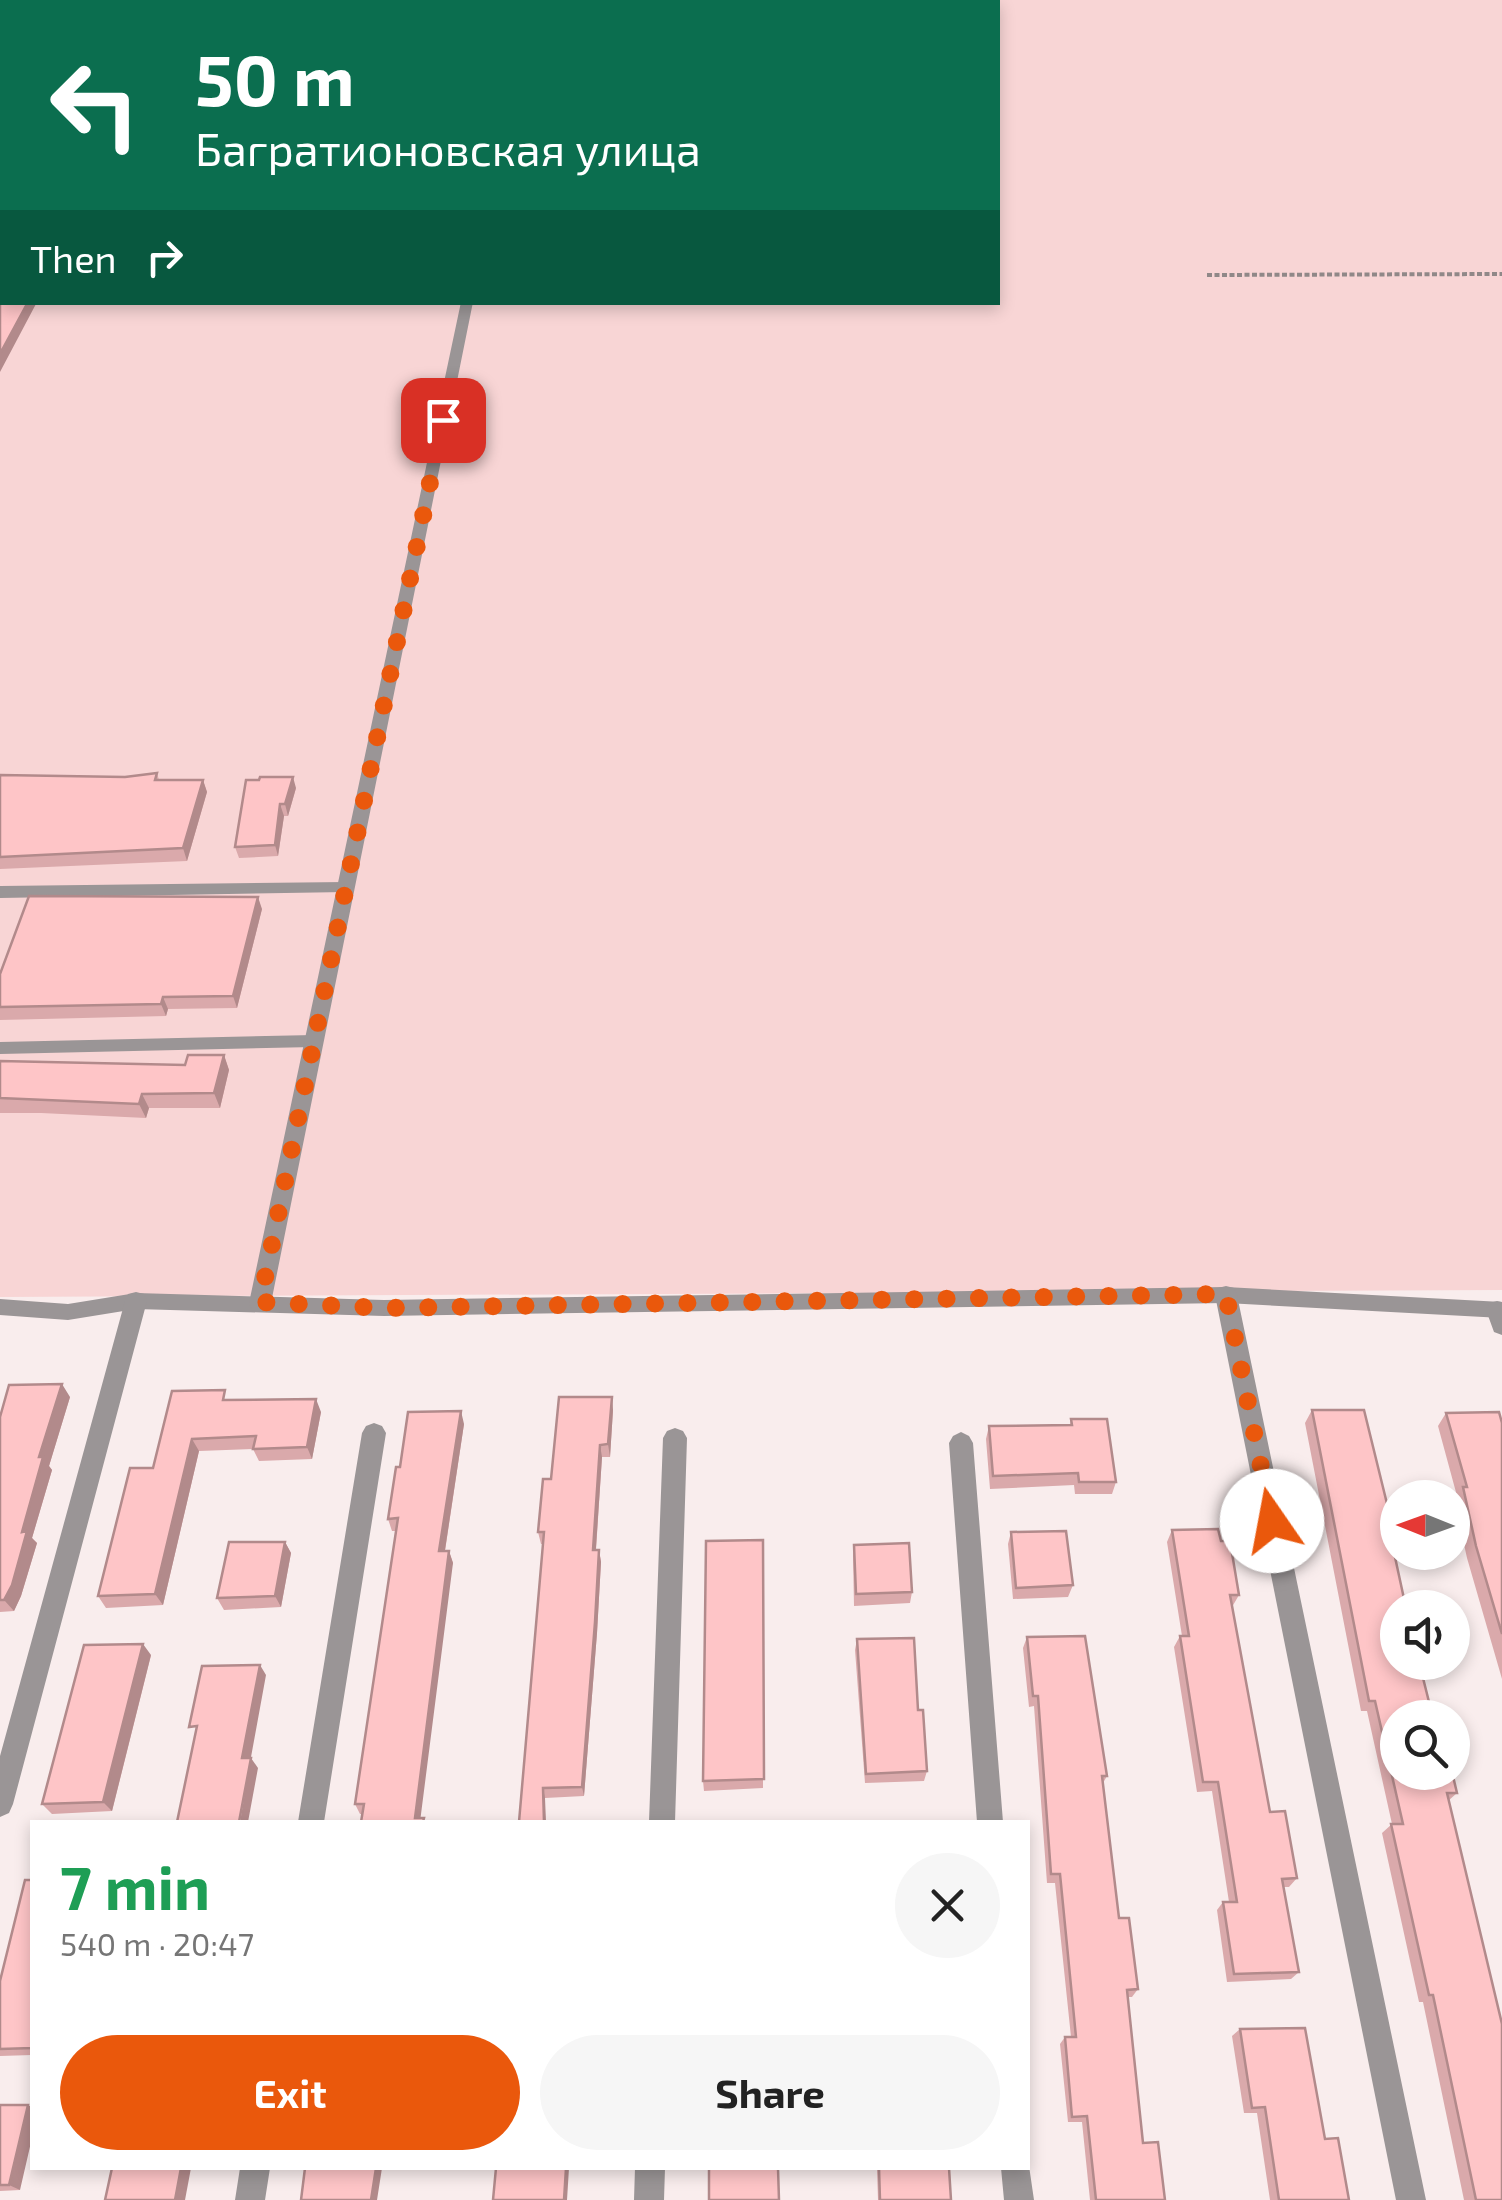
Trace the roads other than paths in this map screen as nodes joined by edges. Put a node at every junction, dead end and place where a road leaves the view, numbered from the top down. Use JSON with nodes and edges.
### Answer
{"nodes":[{"id":1,"x":466,"y":305,"type":"edge"},
{"id":2,"x":346,"y":887,"type":"junction"},
{"id":3,"x":0,"y":892,"type":"edge"},
{"id":4,"x":314,"y":1041,"type":"junction"},
{"id":5,"x":0,"y":1048,"type":"edge"},
{"id":6,"x":1226,"y":1294,"type":"junction"},
{"id":7,"x":136,"y":1301,"type":"junction"},
{"id":8,"x":260,"y":1302,"type":"junction"},
{"id":9,"x":0,"y":1307,"type":"edge"},
{"id":10,"x":1500,"y":1315,"type":"edge"},
{"id":11,"x":374,"y":1433,"type":"dead end"},
{"id":12,"x":675,"y":1438,"type":"dead end"},
{"id":13,"x":960,"y":1443,"type":"dead end"},
{"id":14,"x":0,"y":1804,"type":"edge"},
{"id":15,"x":311,"y":1820,"type":"edge"},
{"id":16,"x":662,"y":1820,"type":"edge"},
{"id":17,"x":990,"y":1820,"type":"edge"},
{"id":18,"x":255,"y":2170,"type":"edge"},
{"id":19,"x":650,"y":2170,"type":"edge"},
{"id":20,"x":1016,"y":2170,"type":"edge"},
{"id":21,"x":250,"y":2200,"type":"edge"},
{"id":22,"x":649,"y":2200,"type":"edge"},
{"id":23,"x":1019,"y":2200,"type":"edge"},
{"id":24,"x":1411,"y":2200,"type":"edge"}],
"edges":[{"from":1,"to":2,"type":"street"},
{"from":2,"to":3,"type":"lane"},
{"from":2,"to":4,"type":"street"},
{"from":4,"to":5,"type":"lane"},
{"from":4,"to":8,"type":"street"},
{"from":6,"to":8,"type":"lane"},
{"from":6,"to":10,"type":"lane"},
{"from":6,"to":24,"type":"street"},
{"from":7,"to":8,"type":"lane"},
{"from":7,"to":9,"type":"lane"},
{"from":7,"to":14,"type":"street"},
{"from":11,"to":15,"type":"street"},
{"from":12,"to":16,"type":"street"},
{"from":13,"to":17,"type":"street"},
{"from":18,"to":21,"type":"street"},
{"from":19,"to":22,"type":"street"},
{"from":20,"to":23,"type":"street"}]}
